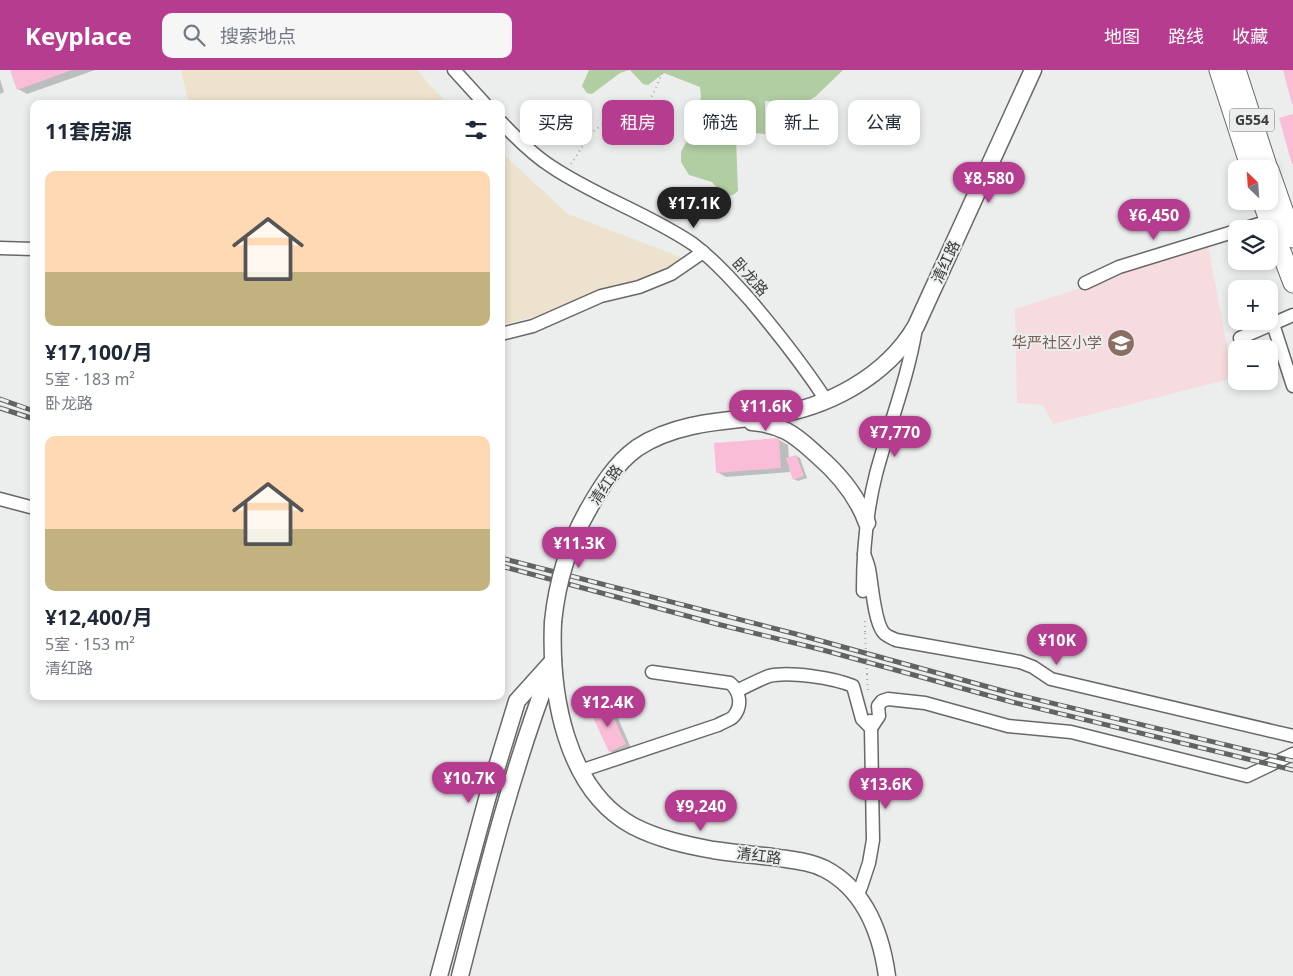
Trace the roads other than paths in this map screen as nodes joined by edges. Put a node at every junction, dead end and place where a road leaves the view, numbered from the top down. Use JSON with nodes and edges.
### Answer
{"nodes":[{"id":1,"x":454,"y":70,"type":"edge"},
{"id":2,"x":1033,"y":70,"type":"edge"},
{"id":3,"x":1219,"y":70,"type":"edge"},
{"id":4,"x":1236,"y":70,"type":"edge"},
{"id":5,"x":481,"y":100,"type":"edge"},
{"id":6,"x":505,"y":126,"type":"edge"},
{"id":7,"x":1248,"y":160,"type":"edge"},
{"id":8,"x":1265,"y":160,"type":"edge"},
{"id":9,"x":1278,"y":197,"type":"edge"},
{"id":10,"x":1228,"y":233,"type":"edge"},
{"id":11,"x":1293,"y":238,"type":"edge"},
{"id":12,"x":1278,"y":244,"type":"edge"},
{"id":13,"x":0,"y":248,"type":"edge"},
{"id":14,"x":30,"y":249,"type":"edge"},
{"id":15,"x":703,"y":252,"type":"junction"},
{"id":16,"x":1293,"y":283,"type":"edge"},
{"id":17,"x":1085,"y":284,"type":"dead end"},
{"id":18,"x":1293,"y":315,"type":"edge"},
{"id":19,"x":1278,"y":321,"type":"edge"},
{"id":20,"x":916,"y":326,"type":"junction"},
{"id":21,"x":1258,"y":330,"type":"edge"},
{"id":22,"x":1274,"y":330,"type":"edge"},
{"id":23,"x":505,"y":333,"type":"edge"},
{"id":24,"x":1240,"y":338,"type":"dead end"},
{"id":25,"x":1293,"y":386,"type":"edge"},
{"id":26,"x":826,"y":400,"type":"junction"},
{"id":27,"x":728,"y":421,"type":"junction"},
{"id":28,"x":0,"y":499,"type":"edge"},
{"id":29,"x":30,"y":507,"type":"edge"},
{"id":30,"x":867,"y":523,"type":"junction"},
{"id":31,"x":864,"y":554,"type":"junction"},
{"id":32,"x":863,"y":591,"type":"dead end"},
{"id":33,"x":553,"y":662,"type":"junction"},
{"id":34,"x":652,"y":672,"type":"dead end"},
{"id":35,"x":737,"y":691,"type":"junction"},
{"id":36,"x":870,"y":722,"type":"junction"},
{"id":37,"x":1293,"y":736,"type":"edge"},
{"id":38,"x":1293,"y":754,"type":"edge"},
{"id":39,"x":580,"y":771,"type":"junction"},
{"id":40,"x":857,"y":896,"type":"junction"},
{"id":41,"x":439,"y":976,"type":"edge"},
{"id":42,"x":460,"y":976,"type":"edge"},
{"id":43,"x":887,"y":976,"type":"edge"}],
"edges":[{"from":1,"to":5,"type":"street"},
{"from":2,"to":20,"type":"main road","name":"清红路"},
{"from":3,"to":7,"type":"highway","number":"G554"},
{"from":4,"to":8,"type":"highway","number":"G554"},
{"from":6,"to":15,"type":"street","name":"卧龙路"},
{"from":9,"to":11,"type":"highway","number":"G554"},
{"from":10,"to":17,"type":"street"},
{"from":12,"to":16,"type":"highway"},
{"from":13,"to":14,"type":"street"},
{"from":15,"to":23,"type":"street"},
{"from":15,"to":26,"type":"street","name":"卧龙路"},
{"from":18,"to":19,"type":"street"},
{"from":20,"to":26,"type":"main road","name":"清红路"},
{"from":20,"to":30,"type":"street"},
{"from":21,"to":24,"type":"street"},
{"from":22,"to":25,"type":"street"},
{"from":26,"to":27,"type":"main road","name":"清红路"},
{"from":27,"to":30,"type":"main road"},
{"from":27,"to":33,"type":"main road","name":"清红路","bridge":true},
{"from":28,"to":29,"type":"street"},
{"from":30,"to":31,"type":"street"},
{"from":31,"to":32,"type":"street"},
{"from":31,"to":37,"type":"street"},
{"from":33,"to":39,"type":"main road","name":"清红路"},
{"from":33,"to":41,"type":"main road"},
{"from":33,"to":42,"type":"main road"},
{"from":34,"to":35,"type":"street"},
{"from":35,"to":36,"type":"street"},
{"from":35,"to":39,"type":"street"},
{"from":36,"to":38,"type":"street"},
{"from":36,"to":40,"type":"street"},
{"from":39,"to":40,"type":"main road","name":"清红路"},
{"from":40,"to":43,"type":"main road","name":"清红路"}]}
